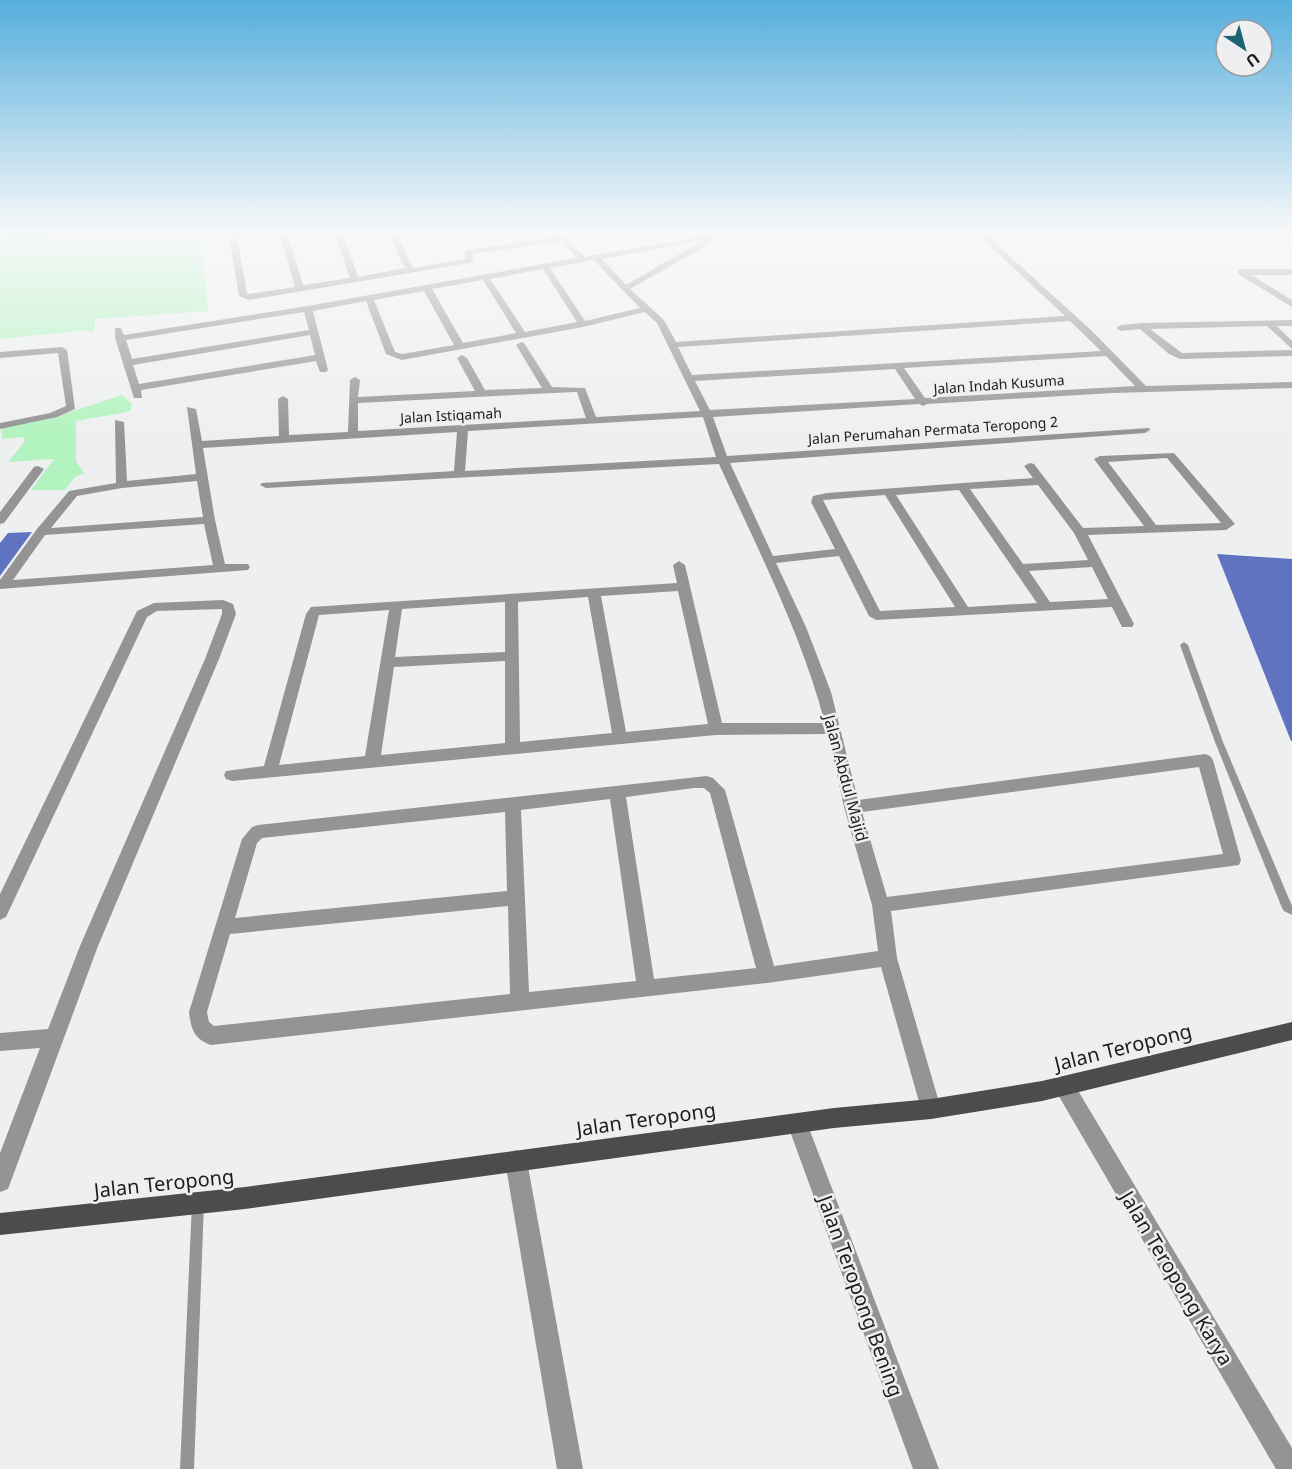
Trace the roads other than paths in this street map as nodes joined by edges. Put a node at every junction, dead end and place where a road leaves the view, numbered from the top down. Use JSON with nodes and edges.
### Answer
{"nodes":[{"id":1,"x":356,"y":300,"type":"edge"},
{"id":2,"x":370,"y":300,"type":"edge"},
{"id":3,"x":433,"y":300,"type":"edge"},
{"id":4,"x":498,"y":300,"type":"edge"},
{"id":5,"x":567,"y":300,"type":"edge"},
{"id":6,"x":636,"y":300,"type":"edge"},
{"id":7,"x":1052,"y":300,"type":"edge"},
{"id":8,"x":308,"y":309,"type":"junction"},
{"id":9,"x":645,"y":309,"type":"junction"},
{"id":10,"x":1072,"y":318,"type":"junction"},
{"id":11,"x":1292,"y":323,"type":"edge"},
{"id":12,"x":583,"y":324,"type":"junction"},
{"id":13,"x":1270,"y":324,"type":"junction"},
{"id":14,"x":1142,"y":326,"type":"junction"},
{"id":15,"x":1121,"y":328,"type":"dead end"},
{"id":16,"x":314,"y":332,"type":"junction"},
{"id":17,"x":522,"y":340,"type":"junction"},
{"id":18,"x":673,"y":345,"type":"junction"},
{"id":19,"x":1292,"y":346,"type":"edge"},
{"id":20,"x":461,"y":352,"type":"junction"},
{"id":21,"x":1108,"y":353,"type":"junction"},
{"id":22,"x":1292,"y":353,"type":"edge"},
{"id":23,"x":0,"y":355,"type":"edge"},
{"id":24,"x":320,"y":357,"type":"junction"},
{"id":25,"x":128,"y":363,"type":"junction"},
{"id":26,"x":898,"y":366,"type":"junction"},
{"id":27,"x":323,"y":370,"type":"dead end"},
{"id":28,"x":690,"y":378,"type":"junction"},
{"id":29,"x":355,"y":380,"type":"dead end"},
{"id":30,"x":1292,"y":385,"type":"edge"},
{"id":31,"x":549,"y":390,"type":"junction"},
{"id":32,"x":1144,"y":390,"type":"junction"},
{"id":33,"x":481,"y":393,"type":"junction"},
{"id":34,"x":283,"y":399,"type":"dead end"},
{"id":35,"x":353,"y":400,"type":"junction"},
{"id":36,"x":923,"y":403,"type":"junction"},
{"id":37,"x":191,"y":409,"type":"dead end"},
{"id":38,"x":707,"y":415,"type":"junction"},
{"id":39,"x":119,"y":422,"type":"dead end"},
{"id":40,"x":593,"y":422,"type":"junction"},
{"id":41,"x":0,"y":426,"type":"edge"},
{"id":42,"x":463,"y":429,"type":"junction"},
{"id":43,"x":1145,"y":430,"type":"dead end"},
{"id":44,"x":353,"y":435,"type":"junction"},
{"id":45,"x":284,"y":438,"type":"junction"},
{"id":46,"x":197,"y":445,"type":"junction"},
{"id":47,"x":723,"y":460,"type":"junction"},
{"id":48,"x":1030,"y":466,"type":"dead end"},
{"id":49,"x":38,"y":469,"type":"dead end"},
{"id":50,"x":459,"y":474,"type":"junction"},
{"id":51,"x":203,"y":477,"type":"junction"},
{"id":52,"x":1041,"y":481,"type":"junction"},
{"id":53,"x":122,"y":485,"type":"junction"},
{"id":54,"x":267,"y":485,"type":"dead end"},
{"id":55,"x":963,"y":487,"type":"junction"},
{"id":56,"x":889,"y":492,"type":"junction"},
{"id":57,"x":0,"y":520,"type":"edge"},
{"id":58,"x":210,"y":520,"type":"junction"},
{"id":59,"x":1152,"y":528,"type":"junction"},
{"id":60,"x":41,"y":532,"type":"junction"},
{"id":61,"x":1080,"y":532,"type":"junction"},
{"id":62,"x":843,"y":552,"type":"junction"},
{"id":63,"x":768,"y":560,"type":"junction"},
{"id":64,"x":1096,"y":563,"type":"junction"},
{"id":65,"x":679,"y":565,"type":"dead end"},
{"id":66,"x":243,"y":567,"type":"dead end"},
{"id":67,"x":220,"y":568,"type":"junction"},
{"id":68,"x":1020,"y":568,"type":"junction"},
{"id":69,"x":2,"y":584,"type":"edge"},
{"id":70,"x":684,"y":587,"type":"junction"},
{"id":71,"x":594,"y":593,"type":"junction"},
{"id":72,"x":511,"y":598,"type":"junction"},
{"id":73,"x":1116,"y":603,"type":"junction"},
{"id":74,"x":396,"y":605,"type":"junction"},
{"id":75,"x":1047,"y":607,"type":"junction"},
{"id":76,"x":965,"y":612,"type":"junction"},
{"id":77,"x":1126,"y":624,"type":"dead end"},
{"id":78,"x":1184,"y":645,"type":"dead end"},
{"id":79,"x":512,"y":656,"type":"junction"},
{"id":80,"x":388,"y":662,"type":"junction"},
{"id":81,"x":834,"y":728,"type":"junction"},
{"id":82,"x":716,"y":729,"type":"junction"},
{"id":83,"x":620,"y":738,"type":"junction"},
{"id":84,"x":513,"y":747,"type":"junction"},
{"id":85,"x":372,"y":761,"type":"junction"},
{"id":86,"x":270,"y":771,"type":"junction"},
{"id":87,"x":232,"y":775,"type":"dead end"},
{"id":88,"x":617,"y":793,"type":"junction"},
{"id":89,"x":513,"y":805,"type":"junction"},
{"id":90,"x":852,"y":807,"type":"junction"},
{"id":91,"x":516,"y":898,"type":"junction"},
{"id":92,"x":882,"y":905,"type":"junction"},
{"id":93,"x":1292,"y":911,"type":"edge"},
{"id":94,"x":0,"y":912,"type":"edge"},
{"id":95,"x":223,"y":927,"type":"junction"},
{"id":96,"x":888,"y":958,"type":"junction"},
{"id":97,"x":767,"y":975,"type":"junction"},
{"id":98,"x":646,"y":987,"type":"junction"},
{"id":99,"x":520,"y":1002,"type":"junction"},
{"id":100,"x":1292,"y":1031,"type":"edge"},
{"id":101,"x":54,"y":1038,"type":"junction"},
{"id":102,"x":0,"y":1042,"type":"edge"},
{"id":103,"x":1064,"y":1086,"type":"junction"},
{"id":104,"x":931,"y":1109,"type":"junction"},
{"id":105,"x":797,"y":1123,"type":"junction"},
{"id":106,"x":516,"y":1161,"type":"junction"},
{"id":107,"x":0,"y":1182,"type":"edge"},
{"id":108,"x":198,"y":1203,"type":"junction"},
{"id":109,"x":0,"y":1224,"type":"edge"},
{"id":110,"x":187,"y":1469,"type":"edge"},
{"id":111,"x":570,"y":1469,"type":"edge"},
{"id":112,"x":926,"y":1469,"type":"edge"},
{"id":113,"x":1290,"y":1469,"type":"edge"}],
"edges":[{"from":1,"to":8,"type":"street"},
{"from":2,"to":20,"type":"street"},
{"from":3,"to":20,"type":"street"},
{"from":4,"to":17,"type":"street"},
{"from":5,"to":12,"type":"street"},
{"from":6,"to":9,"type":"street","name":"Jalan Abdul Majid"},
{"from":7,"to":10,"type":"street"},
{"from":8,"to":16,"type":"street"},
{"from":8,"to":25,"type":"street"},
{"from":9,"to":12,"type":"street"},
{"from":9,"to":18,"type":"street","name":"Jalan Abdul Majid"},
{"from":10,"to":18,"type":"street"},
{"from":10,"to":21,"type":"street"},
{"from":11,"to":13,"type":"street"},
{"from":12,"to":17,"type":"street"},
{"from":13,"to":14,"type":"street"},
{"from":13,"to":19,"type":"street"},
{"from":14,"to":15,"type":"street"},
{"from":14,"to":22,"type":"street"},
{"from":16,"to":24,"type":"street"},
{"from":16,"to":25,"type":"street"},
{"from":17,"to":20,"type":"street"},
{"from":17,"to":31,"type":"street"},
{"from":18,"to":28,"type":"street","name":"Jalan Abdul Majid"},
{"from":20,"to":33,"type":"street"},
{"from":21,"to":26,"type":"street"},
{"from":21,"to":32,"type":"street"},
{"from":23,"to":41,"type":"street"},
{"from":24,"to":25,"type":"street"},
{"from":24,"to":27,"type":"street"},
{"from":26,"to":28,"type":"street"},
{"from":26,"to":36,"type":"street"},
{"from":28,"to":38,"type":"street","name":"Jalan Abdul Majid"},
{"from":29,"to":35,"type":"street"},
{"from":30,"to":32,"type":"street","name":"Jalan Indah Kusuma"},
{"from":31,"to":33,"type":"street"},
{"from":31,"to":40,"type":"street"},
{"from":32,"to":36,"type":"street","name":"Jalan Indah Kusuma"},
{"from":33,"to":35,"type":"street"},
{"from":34,"to":45,"type":"street"},
{"from":35,"to":44,"type":"street"},
{"from":36,"to":38,"type":"street","name":"Jalan Indah Kusuma"},
{"from":37,"to":46,"type":"street"},
{"from":38,"to":40,"type":"street","name":"Jalan Istiqamah"},
{"from":38,"to":47,"type":"street","name":"Jalan Abdul Majid"},
{"from":39,"to":53,"type":"street"},
{"from":40,"to":42,"type":"street","name":"Jalan Istiqamah"},
{"from":42,"to":44,"type":"street","name":"Jalan Istiqamah"},
{"from":42,"to":50,"type":"street"},
{"from":43,"to":47,"type":"street","name":"Jalan Perumahan Permata Teropong 2"},
{"from":44,"to":45,"type":"street","name":"Jalan Istiqamah"},
{"from":45,"to":46,"type":"street","name":"Jalan Istiqamah"},
{"from":46,"to":51,"type":"street"},
{"from":47,"to":50,"type":"street","name":"Jalan Perumahan Permata Teropong 2"},
{"from":47,"to":63,"type":"street","name":"Jalan Abdul Majid"},
{"from":48,"to":52,"type":"street"},
{"from":49,"to":57,"type":"street"},
{"from":50,"to":54,"type":"street","name":"Jalan Perumahan Permata Teropong 2"},
{"from":51,"to":53,"type":"street"},
{"from":51,"to":58,"type":"street"},
{"from":52,"to":55,"type":"street"},
{"from":52,"to":61,"type":"street"},
{"from":53,"to":60,"type":"street"},
{"from":55,"to":56,"type":"street"},
{"from":55,"to":68,"type":"street"},
{"from":56,"to":62,"type":"street"},
{"from":56,"to":76,"type":"street"},
{"from":58,"to":60,"type":"street"},
{"from":58,"to":67,"type":"street"},
{"from":59,"to":59,"type":"street"},
{"from":59,"to":61,"type":"street"},
{"from":60,"to":69,"type":"street"},
{"from":61,"to":64,"type":"street"},
{"from":62,"to":63,"type":"street"},
{"from":62,"to":76,"type":"street"},
{"from":63,"to":81,"type":"street","name":"Jalan Abdul Majid"},
{"from":64,"to":68,"type":"street"},
{"from":64,"to":73,"type":"street"},
{"from":65,"to":70,"type":"street"},
{"from":66,"to":67,"type":"street"},
{"from":67,"to":69,"type":"street"},
{"from":68,"to":75,"type":"street"},
{"from":70,"to":71,"type":"street"},
{"from":70,"to":82,"type":"street"},
{"from":71,"to":72,"type":"street"},
{"from":71,"to":83,"type":"street"},
{"from":72,"to":74,"type":"street"},
{"from":72,"to":79,"type":"street"},
{"from":73,"to":75,"type":"street"},
{"from":73,"to":77,"type":"street"},
{"from":74,"to":80,"type":"street"},
{"from":74,"to":86,"type":"street"},
{"from":75,"to":76,"type":"street"},
{"from":78,"to":93,"type":"lane"},
{"from":79,"to":80,"type":"street"},
{"from":79,"to":84,"type":"street"},
{"from":80,"to":85,"type":"street"},
{"from":81,"to":82,"type":"street"},
{"from":81,"to":90,"type":"street","name":"Jalan Abdul Majid"},
{"from":82,"to":83,"type":"street"},
{"from":83,"to":84,"type":"street"},
{"from":84,"to":85,"type":"street"},
{"from":85,"to":86,"type":"street"},
{"from":86,"to":87,"type":"street"},
{"from":88,"to":89,"type":"street"},
{"from":88,"to":97,"type":"street"},
{"from":88,"to":98,"type":"street"},
{"from":89,"to":91,"type":"street"},
{"from":89,"to":95,"type":"street"},
{"from":90,"to":92,"type":"street","name":"Jalan Abdul Majid"},
{"from":90,"to":92,"type":"street"},
{"from":91,"to":95,"type":"street"},
{"from":91,"to":99,"type":"street"},
{"from":92,"to":96,"type":"street","name":"Jalan Abdul Majid"},
{"from":94,"to":101,"type":"street"},
{"from":95,"to":99,"type":"street"},
{"from":96,"to":97,"type":"street"},
{"from":96,"to":104,"type":"street","name":"Jalan Abdul Majid"},
{"from":97,"to":98,"type":"street"},
{"from":98,"to":99,"type":"street"},
{"from":100,"to":103,"type":"main road","name":"Jalan Teropong"},
{"from":101,"to":102,"type":"street"},
{"from":101,"to":107,"type":"street"},
{"from":103,"to":104,"type":"main road","name":"Jalan Teropong"},
{"from":103,"to":113,"type":"street","name":"Jalan Teropong Karya"},
{"from":104,"to":105,"type":"main road","name":"Jalan Teropong"},
{"from":105,"to":106,"type":"main road","name":"Jalan Teropong"},
{"from":105,"to":112,"type":"street","name":"Jalan Teropong Bening"},
{"from":106,"to":108,"type":"main road","name":"Jalan Teropong"},
{"from":106,"to":111,"type":"street"},
{"from":108,"to":109,"type":"main road","name":"Jalan Teropong"},
{"from":108,"to":110,"type":"lane"}]}
